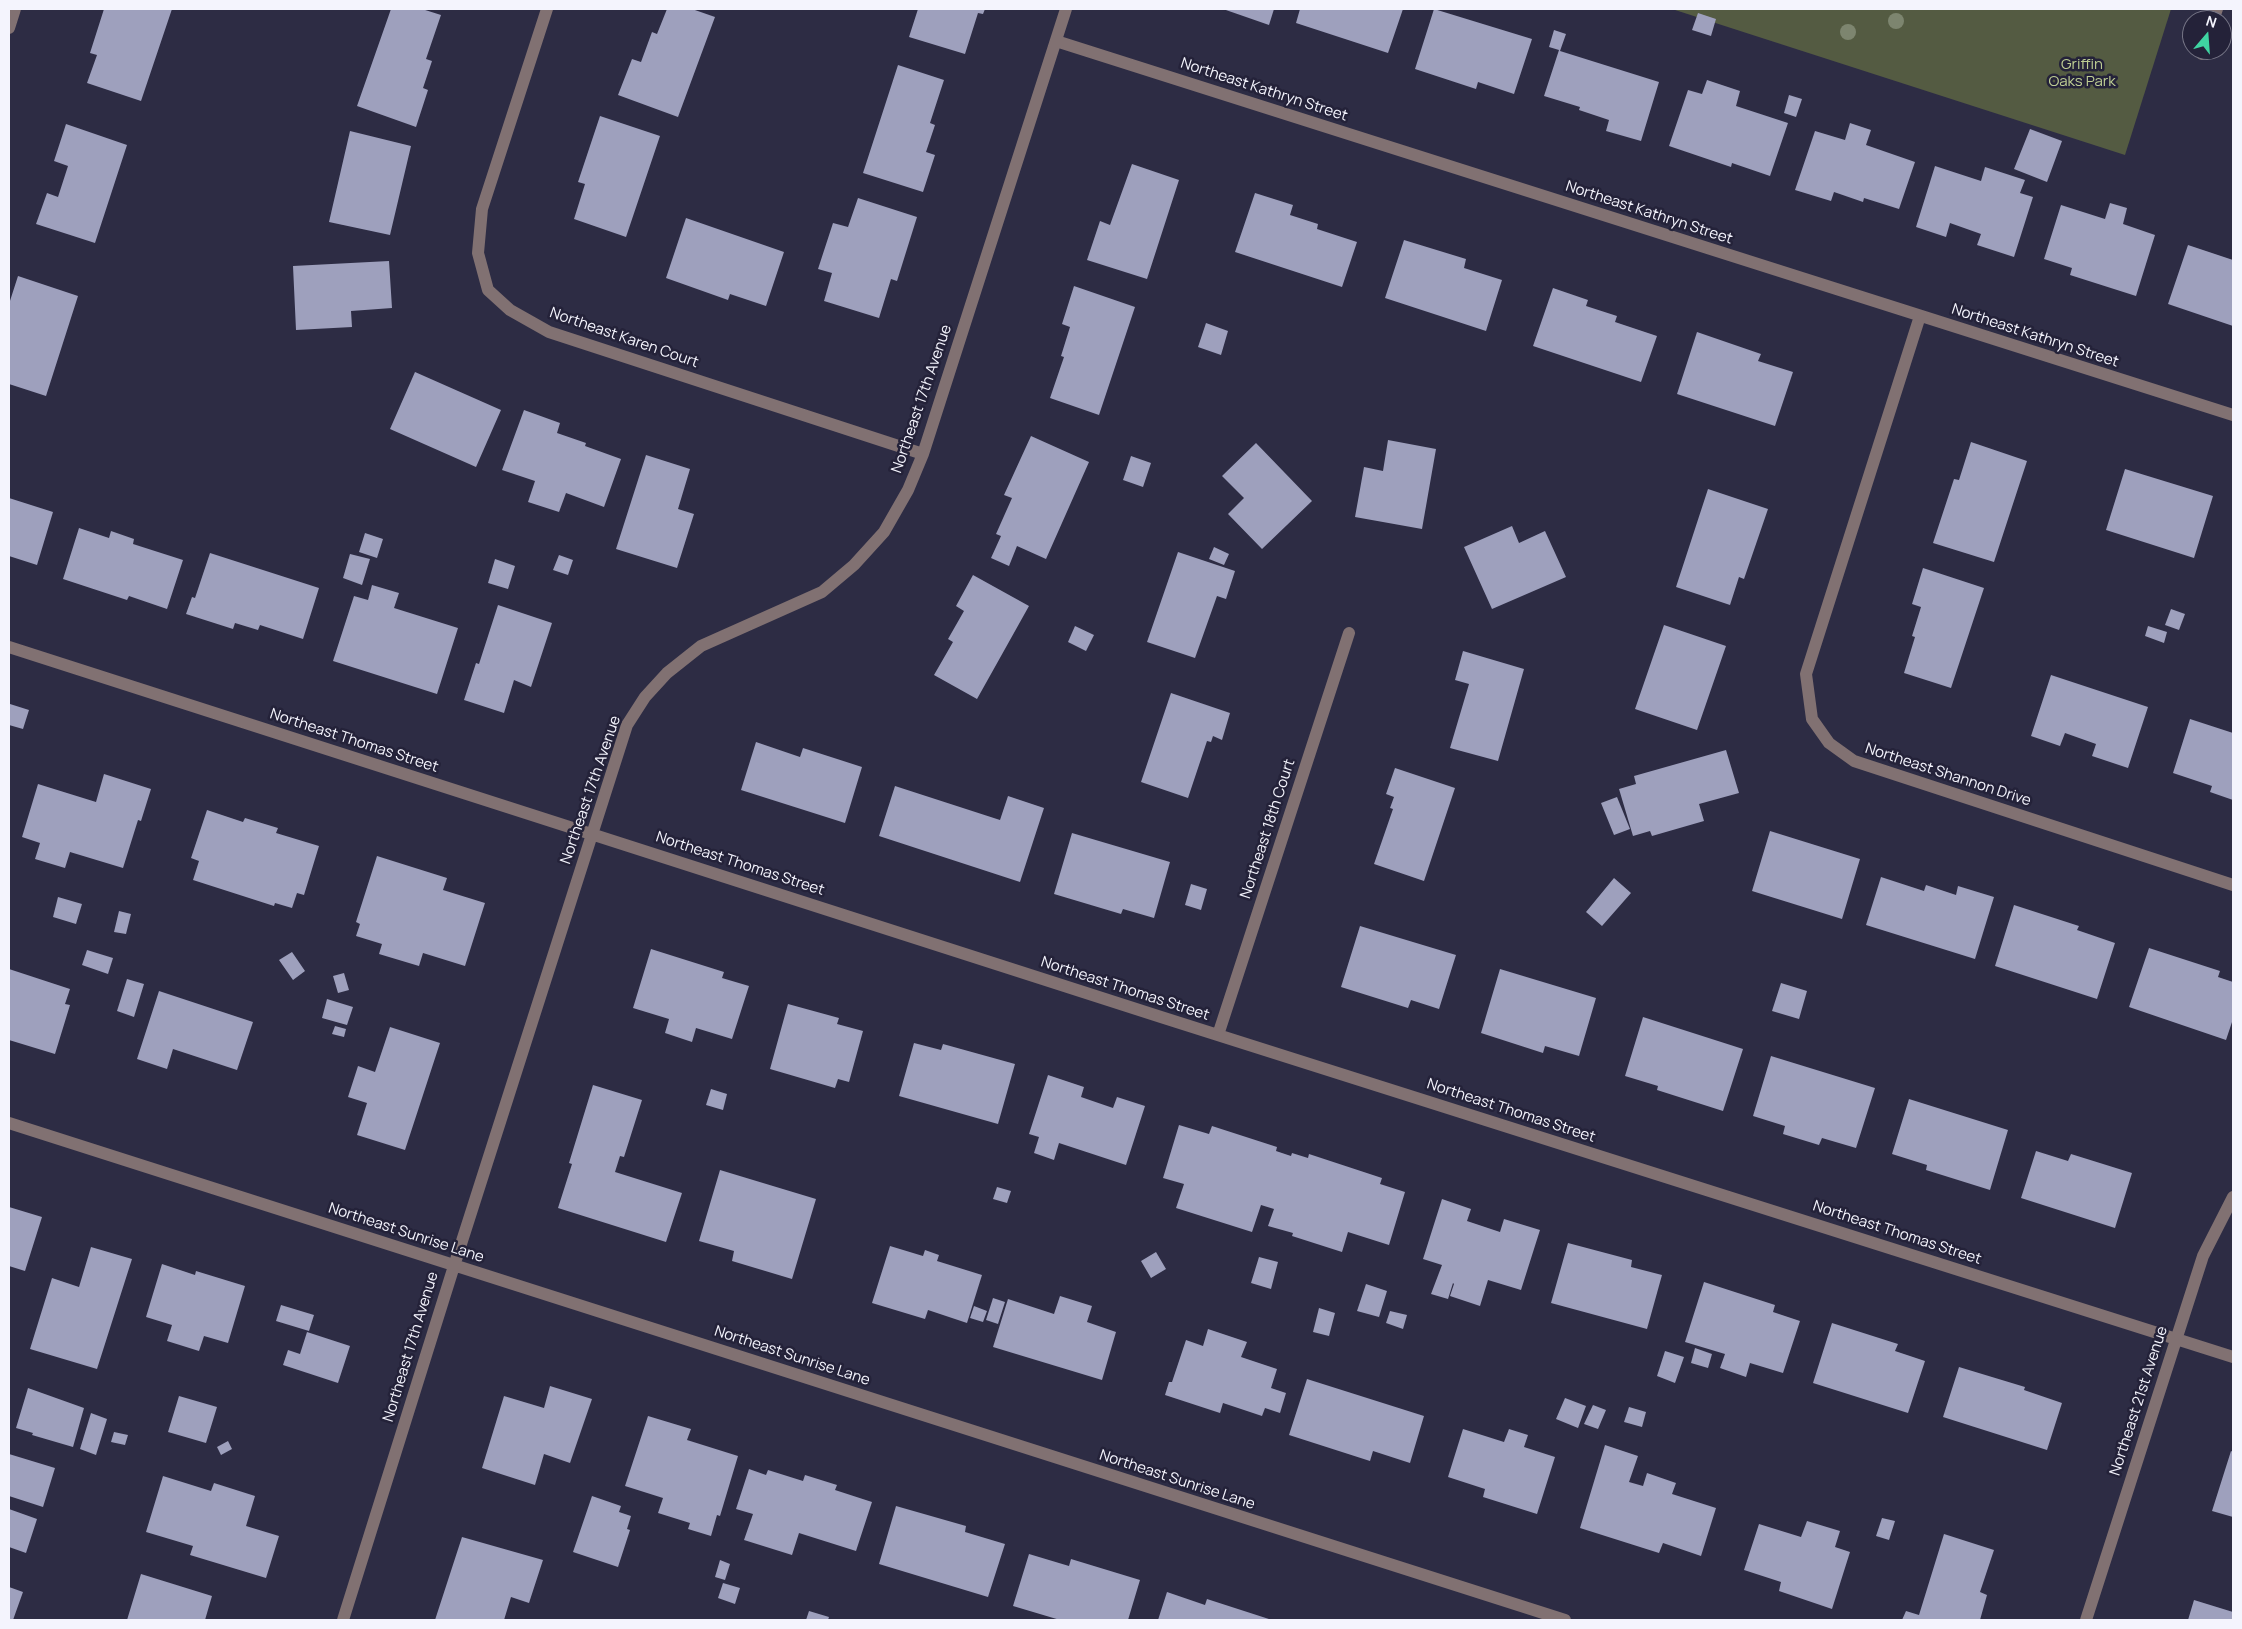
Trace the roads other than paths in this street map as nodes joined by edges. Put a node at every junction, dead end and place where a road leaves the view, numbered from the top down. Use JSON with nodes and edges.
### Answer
{"nodes":[{"id":1,"x":15,"y":9,"type":"edge"},
{"id":2,"x":547,"y":9,"type":"edge"},
{"id":3,"x":1066,"y":9,"type":"edge"},
{"id":4,"x":9,"y":28,"type":"edge"},
{"id":5,"x":1056,"y":41,"type":"junction"},
{"id":6,"x":1920,"y":316,"type":"junction"},
{"id":7,"x":2233,"y":415,"type":"edge"},
{"id":8,"x":923,"y":454,"type":"junction"},
{"id":9,"x":1349,"y":633,"type":"dead end"},
{"id":10,"x":9,"y":647,"type":"edge"},
{"id":11,"x":592,"y":834,"type":"junction"},
{"id":12,"x":2233,"y":885,"type":"edge"},
{"id":13,"x":1218,"y":1035,"type":"junction"},
{"id":14,"x":9,"y":1123,"type":"edge"},
{"id":15,"x":2233,"y":1197,"type":"edge"},
{"id":16,"x":454,"y":1266,"type":"junction"},
{"id":17,"x":2176,"y":1339,"type":"junction"},
{"id":18,"x":2233,"y":1357,"type":"edge"},
{"id":19,"x":343,"y":1620,"type":"edge"},
{"id":20,"x":1565,"y":1620,"type":"edge"},
{"id":21,"x":2086,"y":1620,"type":"edge"}],
"edges":[{"from":1,"to":4,"type":"street"},
{"from":2,"to":8,"type":"street","name":"Northeast Karen Court"},
{"from":3,"to":5,"type":"street","name":"Northeast 17th Avenue"},
{"from":5,"to":6,"type":"street","name":"Northeast Kathryn Street"},
{"from":5,"to":8,"type":"street","name":"Northeast 17th Avenue"},
{"from":6,"to":7,"type":"street","name":"Northeast Kathryn Street"},
{"from":6,"to":12,"type":"street","name":"Northeast Shannon Drive"},
{"from":8,"to":11,"type":"street","name":"Northeast 17th Avenue"},
{"from":9,"to":13,"type":"street","name":"Northeast 18th Court"},
{"from":10,"to":11,"type":"street","name":"Northeast Thomas Street"},
{"from":11,"to":13,"type":"street","name":"Northeast Thomas Street"},
{"from":11,"to":16,"type":"street","name":"Northeast 17th Avenue"},
{"from":13,"to":17,"type":"street","name":"Northeast Thomas Street"},
{"from":14,"to":16,"type":"street","name":"Northeast Sunrise Lane"},
{"from":15,"to":17,"type":"street","name":"Northeast 21st Avenue"},
{"from":16,"to":19,"type":"street","name":"Northeast 17th Avenue"},
{"from":16,"to":20,"type":"street","name":"Northeast Sunrise Lane"},
{"from":17,"to":18,"type":"street","name":"Northeast Thomas Street"},
{"from":17,"to":21,"type":"street","name":"Northeast 21st Avenue"}]}
